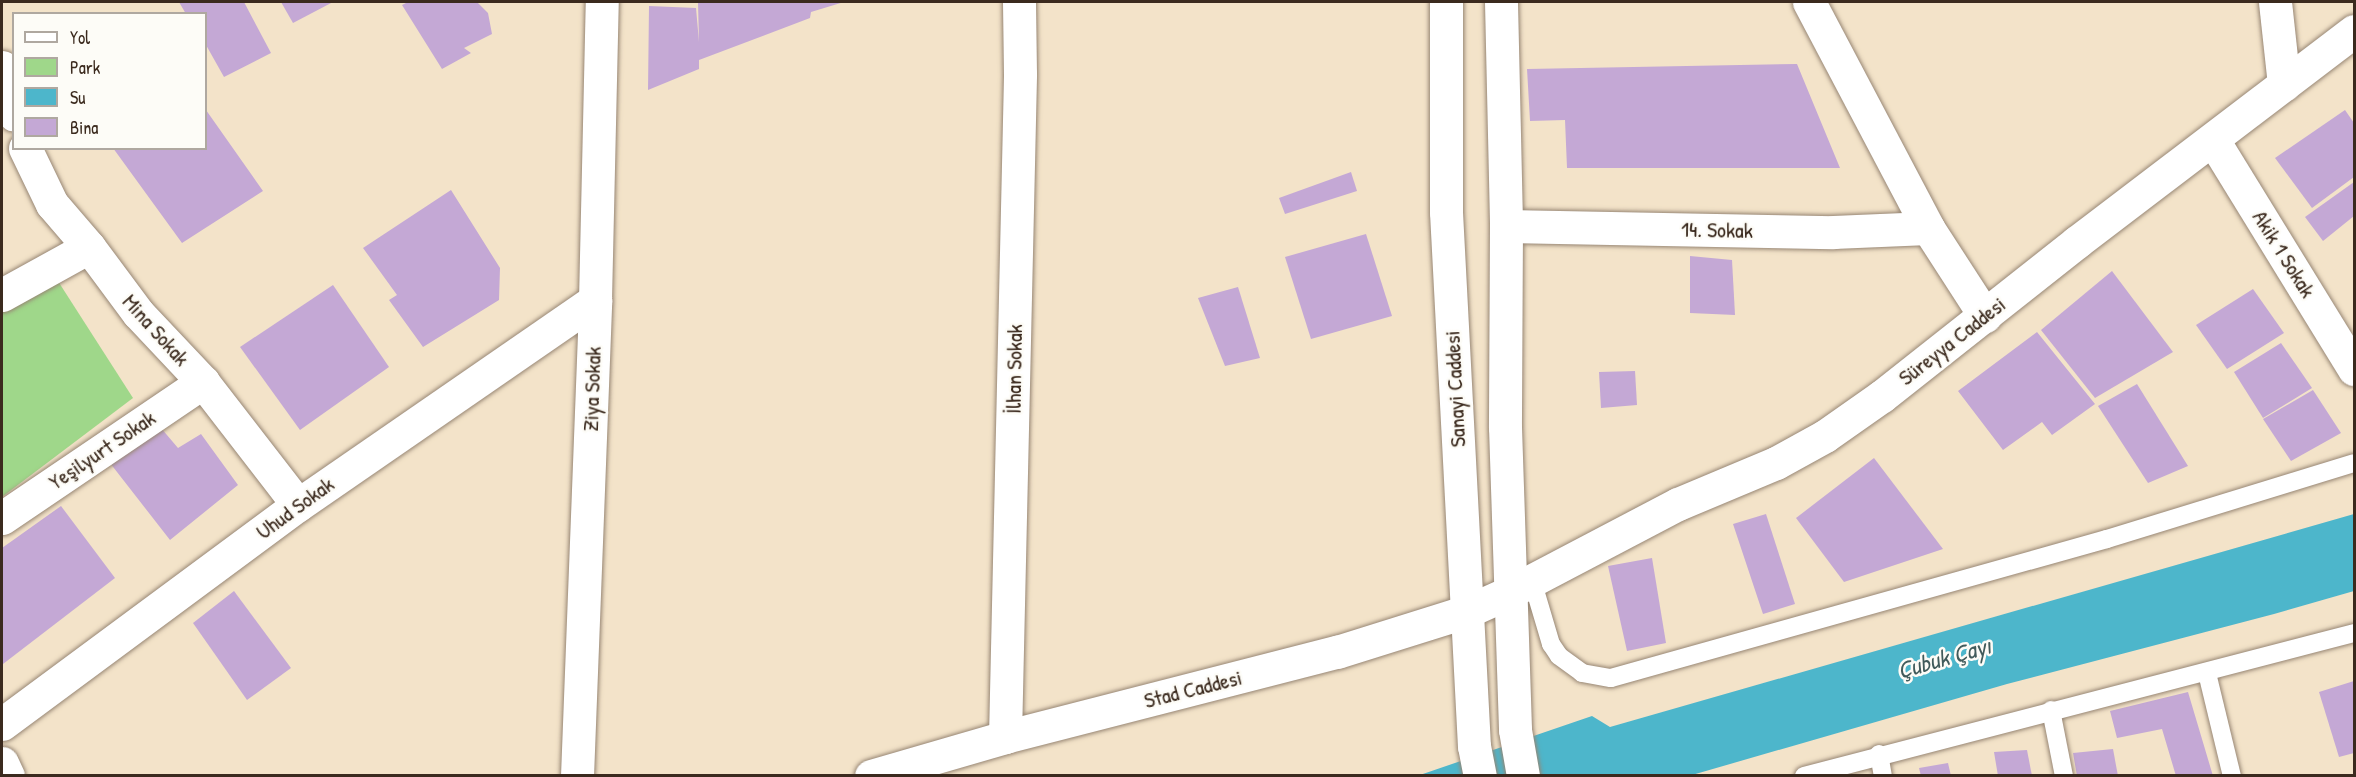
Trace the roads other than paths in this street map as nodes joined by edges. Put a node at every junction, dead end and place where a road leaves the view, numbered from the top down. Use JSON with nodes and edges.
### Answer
{"nodes":[{"id":1,"x":602,"y":2,"type":"edge"},
{"id":2,"x":1019,"y":2,"type":"edge"},
{"id":3,"x":1446,"y":2,"type":"edge"},
{"id":4,"x":1501,"y":2,"type":"edge"},
{"id":5,"x":1809,"y":2,"type":"edge"},
{"id":6,"x":2275,"y":2,"type":"edge"},
{"id":7,"x":2355,"y":31,"type":"edge"},
{"id":8,"x":2,"y":67,"type":"edge"},
{"id":9,"x":2284,"y":85,"type":"junction"},
{"id":10,"x":12,"y":107,"type":"edge"},
{"id":11,"x":2213,"y":140,"type":"junction"},
{"id":12,"x":26,"y":150,"type":"edge"},
{"id":13,"x":1506,"y":226,"type":"junction"},
{"id":14,"x":1928,"y":228,"type":"junction"},
{"id":15,"x":89,"y":247,"type":"junction"},
{"id":16,"x":2,"y":295,"type":"edge"},
{"id":17,"x":595,"y":300,"type":"junction"},
{"id":18,"x":1986,"y":316,"type":"junction"},
{"id":19,"x":2355,"y":369,"type":"edge"},
{"id":20,"x":203,"y":382,"type":"junction"},
{"id":21,"x":2355,"y":463,"type":"edge"},
{"id":22,"x":298,"y":505,"type":"junction"},
{"id":23,"x":2,"y":518,"type":"edge"},
{"id":24,"x":1522,"y":585,"type":"junction"},
{"id":25,"x":1468,"y":611,"type":"junction"},
{"id":26,"x":2355,"y":633,"type":"edge"},
{"id":27,"x":2207,"y":673,"type":"junction"},
{"id":28,"x":2051,"y":710,"type":"junction"},
{"id":29,"x":2,"y":724,"type":"edge"},
{"id":30,"x":1005,"y":737,"type":"junction"},
{"id":31,"x":1879,"y":754,"type":"junction"},
{"id":32,"x":1477,"y":761,"type":"edge"},
{"id":33,"x":2,"y":763,"type":"edge"},
{"id":34,"x":8,"y":776,"type":"edge"},
{"id":35,"x":577,"y":776,"type":"edge"},
{"id":36,"x":871,"y":776,"type":"edge"},
{"id":37,"x":1523,"y":776,"type":"edge"},
{"id":38,"x":1804,"y":776,"type":"edge"},
{"id":39,"x":1883,"y":776,"type":"edge"},
{"id":40,"x":2064,"y":776,"type":"edge"},
{"id":41,"x":2232,"y":776,"type":"edge"}],
"edges":[{"from":1,"to":17,"type":"street","name":"Ziya Sokak"},
{"from":2,"to":30,"type":"street","name":"İlhan Sokak"},
{"from":3,"to":25,"type":"street","name":"Sanayi Caddesi"},
{"from":4,"to":13,"type":"street"},
{"from":5,"to":14,"type":"street"},
{"from":6,"to":9,"type":"street"},
{"from":7,"to":9,"type":"street","name":"Süreyya Caddesi"},
{"from":8,"to":10,"type":"street"},
{"from":9,"to":11,"type":"street","name":"Süreyya Caddesi"},
{"from":11,"to":18,"type":"street","name":"Süreyya Caddesi"},
{"from":11,"to":19,"type":"street","name":"Akik 1 Sokak"},
{"from":12,"to":15,"type":"street","name":"Mina Sokak"},
{"from":13,"to":14,"type":"street","name":"14. Sokak"},
{"from":13,"to":24,"type":"street"},
{"from":14,"to":18,"type":"street"},
{"from":15,"to":16,"type":"street"},
{"from":15,"to":20,"type":"street","name":"Mina Sokak"},
{"from":17,"to":22,"type":"street","name":"Uhud Sokak"},
{"from":17,"to":35,"type":"street","name":"Ziya Sokak"},
{"from":18,"to":24,"type":"street","name":"Süreyya Caddesi"},
{"from":20,"to":22,"type":"street","name":"Mina Sokak"},
{"from":20,"to":23,"type":"street","name":"Yeşilyurt Sokak"},
{"from":21,"to":24,"type":"lane"},
{"from":22,"to":29,"type":"street","name":"Uhud Sokak"},
{"from":24,"to":25,"type":"street","name":"Stad Caddesi"},
{"from":24,"to":37,"type":"street"},
{"from":25,"to":30,"type":"street","name":"Stad Caddesi"},
{"from":25,"to":32,"type":"street","name":"Sanayi Caddesi"},
{"from":26,"to":27,"type":"lane"},
{"from":27,"to":28,"type":"lane"},
{"from":27,"to":41,"type":"lane"},
{"from":28,"to":31,"type":"lane"},
{"from":28,"to":40,"type":"lane"},
{"from":30,"to":36,"type":"street","name":"Stad Caddesi"},
{"from":31,"to":38,"type":"lane"},
{"from":31,"to":39,"type":"lane"},
{"from":33,"to":34,"type":"street"}]}
